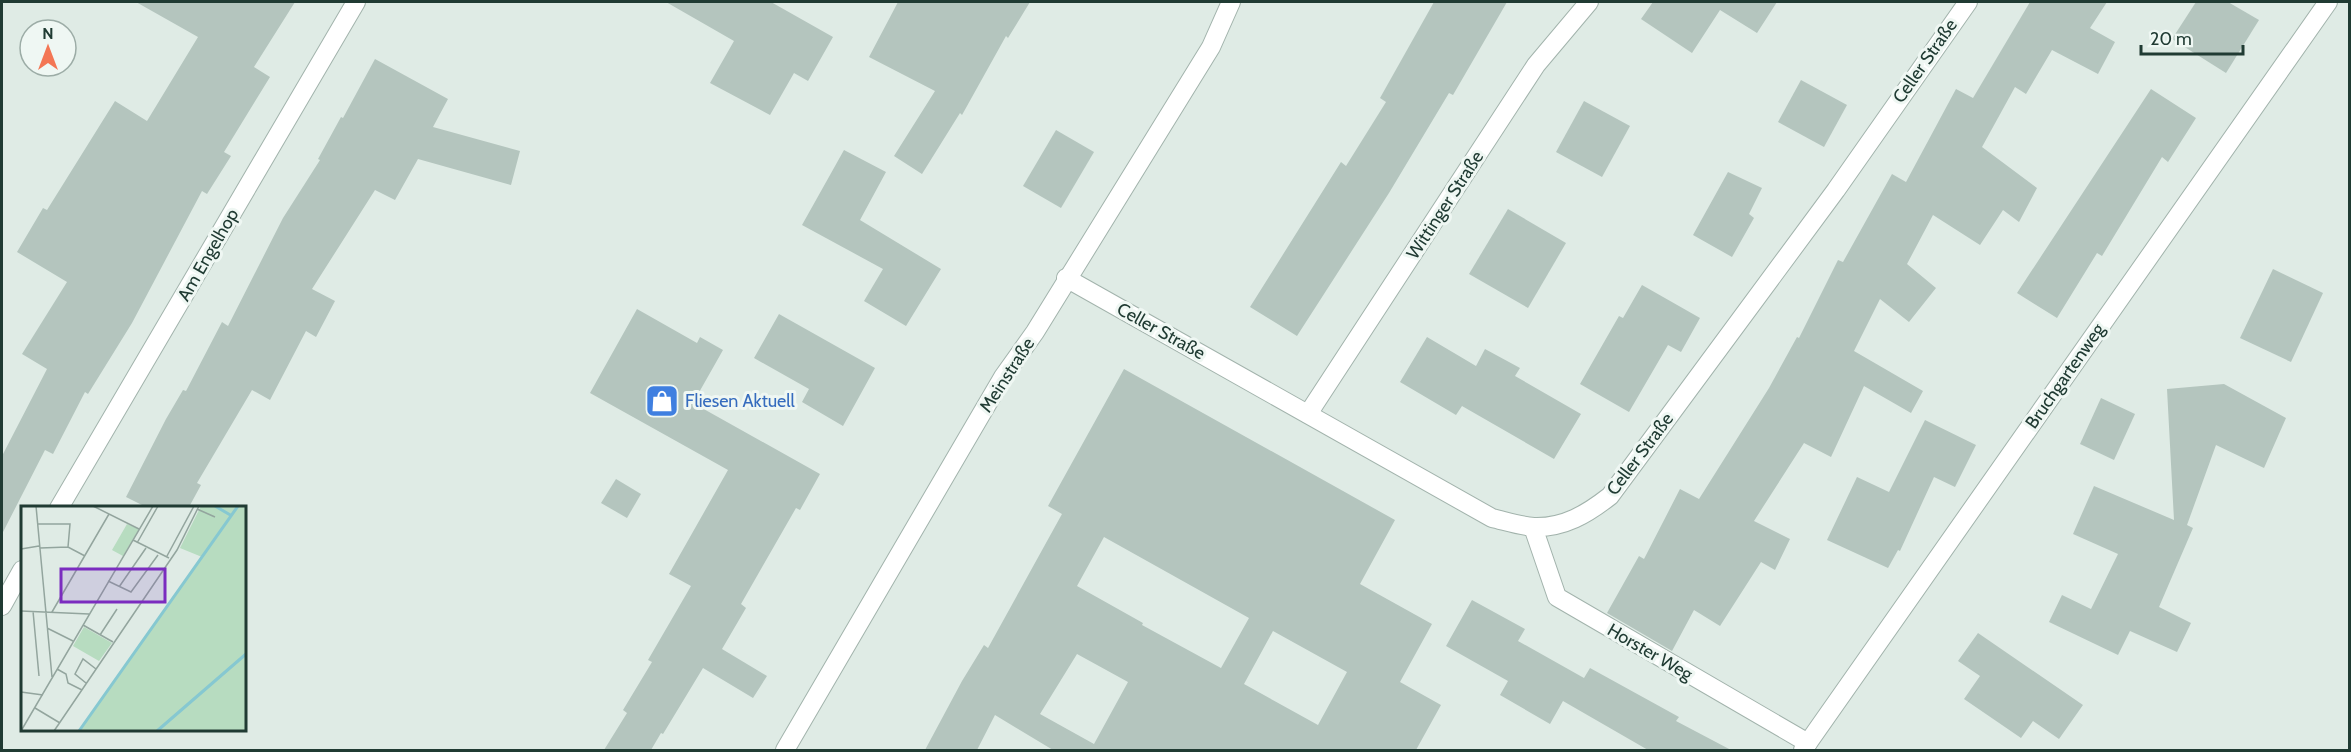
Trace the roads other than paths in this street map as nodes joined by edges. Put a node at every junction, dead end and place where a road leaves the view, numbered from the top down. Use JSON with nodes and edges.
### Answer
{"nodes":[{"id":1,"x":356,"y":2,"type":"edge"},
{"id":2,"x":1231,"y":2,"type":"edge"},
{"id":3,"x":1589,"y":2,"type":"edge"},
{"id":4,"x":1968,"y":2,"type":"edge"},
{"id":5,"x":2328,"y":2,"type":"edge"},
{"id":6,"x":1066,"y":278,"type":"junction"},
{"id":7,"x":1308,"y":414,"type":"junction"},
{"id":8,"x":60,"y":506,"type":"edge"},
{"id":9,"x":1533,"y":527,"type":"junction"},
{"id":10,"x":21,"y":572,"type":"edge"},
{"id":11,"x":2,"y":606,"type":"edge"},
{"id":12,"x":1806,"y":747,"type":"edge"},
{"id":13,"x":785,"y":750,"type":"edge"}],
"edges":[{"from":1,"to":8,"type":"street","name":"Am Engelhop"},
{"from":2,"to":6,"type":"street","name":"Meinstraße"},
{"from":3,"to":7,"type":"street","name":"Wittinger Straße"},
{"from":4,"to":9,"type":"street","name":"Celler Straße"},
{"from":5,"to":12,"type":"street","name":"Bruchgartenweg"},
{"from":6,"to":7,"type":"street","name":"Celler Straße"},
{"from":6,"to":13,"type":"street","name":"Meinstraße"},
{"from":7,"to":9,"type":"street","name":"Celler Straße"},
{"from":9,"to":12,"type":"street","name":"Horster Weg"},
{"from":10,"to":11,"type":"street"}]}
